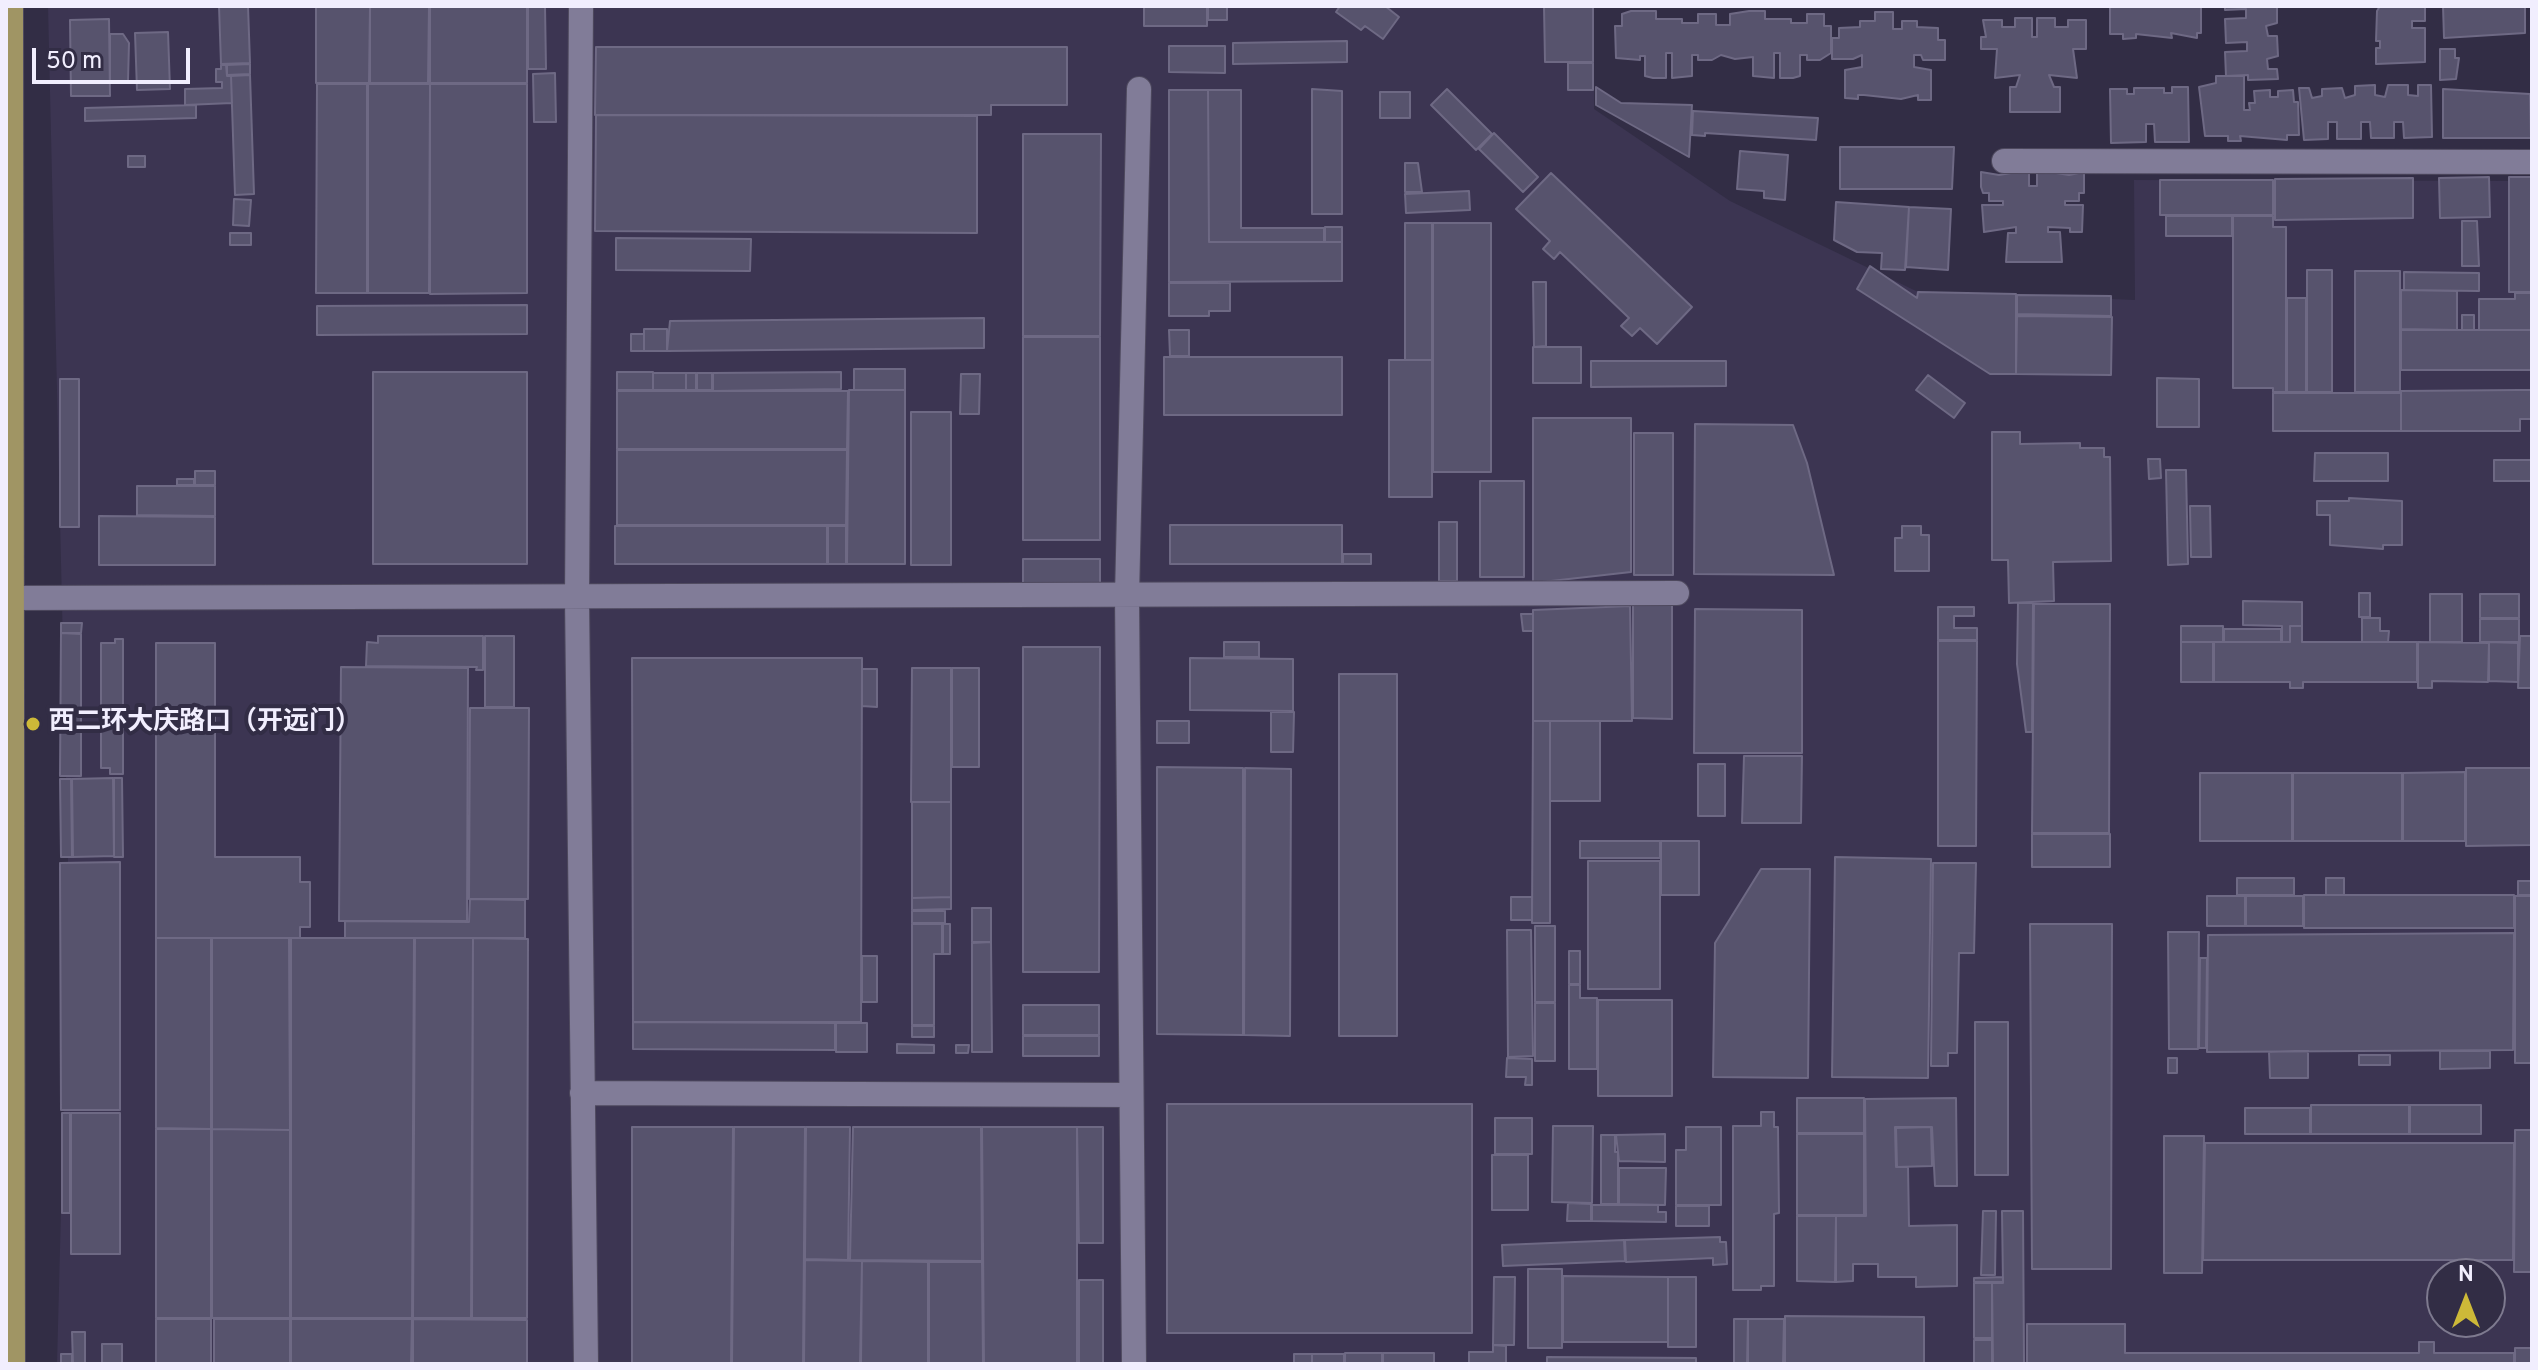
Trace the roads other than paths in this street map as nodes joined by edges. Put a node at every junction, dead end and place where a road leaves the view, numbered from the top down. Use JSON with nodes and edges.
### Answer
{"nodes":[{"id":1,"x":11,"y":6,"type":"edge"},
{"id":2,"x":581,"y":6,"type":"edge"},
{"id":3,"x":1139,"y":89,"type":"dead end"},
{"id":4,"x":2004,"y":161,"type":"dead end"},
{"id":5,"x":2532,"y":162,"type":"edge"},
{"id":6,"x":1677,"y":593,"type":"dead end"},
{"id":7,"x":1127,"y":596,"type":"junction"},
{"id":8,"x":10,"y":598,"type":"junction"},
{"id":9,"x":577,"y":598,"type":"junction"},
{"id":10,"x":582,"y":1093,"type":"junction"},
{"id":11,"x":1131,"y":1095,"type":"junction"},
{"id":12,"x":13,"y":1364,"type":"edge"},
{"id":13,"x":586,"y":1364,"type":"edge"},
{"id":14,"x":1134,"y":1364,"type":"edge"}],
"edges":[{"from":1,"to":8,"type":"main road"},
{"from":2,"to":9,"type":"street"},
{"from":3,"to":7,"type":"street"},
{"from":4,"to":5,"type":"street"},
{"from":6,"to":7,"type":"street"},
{"from":7,"to":9,"type":"street"},
{"from":7,"to":11,"type":"street"},
{"from":8,"to":9,"type":"street"},
{"from":8,"to":12,"type":"main road"},
{"from":9,"to":10,"type":"street"},
{"from":10,"to":11,"type":"street"},
{"from":10,"to":13,"type":"street"},
{"from":11,"to":14,"type":"street"}]}
